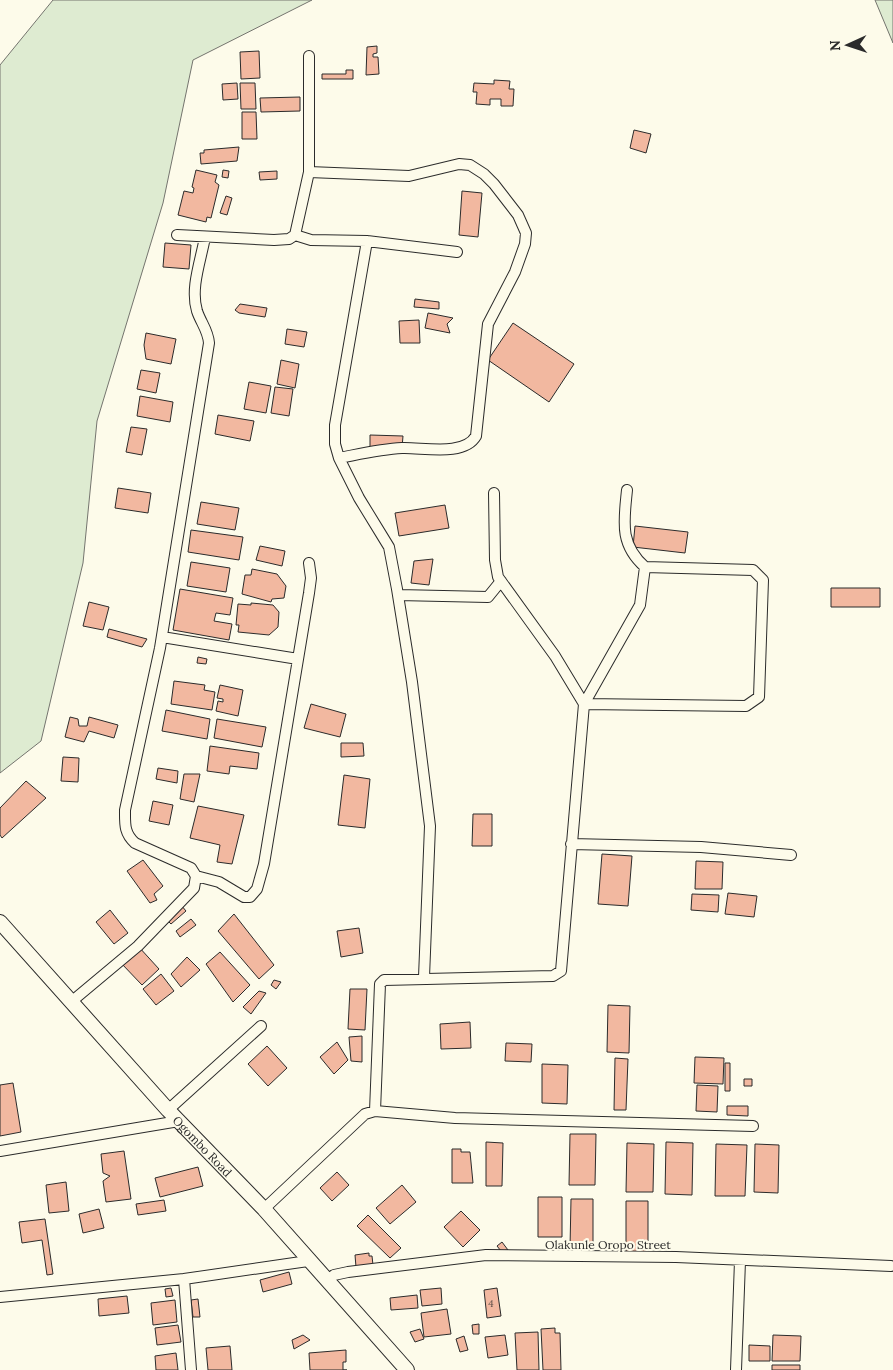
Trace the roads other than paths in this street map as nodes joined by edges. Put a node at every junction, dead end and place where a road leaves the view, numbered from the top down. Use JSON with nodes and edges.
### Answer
{"nodes":[{"id":1,"x":309,"y":56,"type":"dead end"},
{"id":2,"x":309,"y":172,"type":"junction"},
{"id":3,"x":295,"y":234,"type":"junction"},
{"id":4,"x":177,"y":235,"type":"dead end"},
{"id":5,"x":205,"y":237,"type":"junction"},
{"id":6,"x":367,"y":241,"type":"junction"},
{"id":7,"x":457,"y":252,"type":"dead end"},
{"id":8,"x":339,"y":458,"type":"junction"},
{"id":9,"x":627,"y":490,"type":"dead end"},
{"id":10,"x":494,"y":493,"type":"dead end"},
{"id":11,"x":309,"y":563,"type":"dead end"},
{"id":12,"x":645,"y":567,"type":"junction"},
{"id":13,"x":501,"y":582,"type":"junction"},
{"id":14,"x":398,"y":595,"type":"junction"},
{"id":15,"x":162,"y":637,"type":"junction"},
{"id":16,"x":298,"y":659,"type":"junction"},
{"id":17,"x":584,"y":704,"type":"junction"},
{"id":18,"x":571,"y":844,"type":"junction"},
{"id":19,"x":791,"y":855,"type":"dead end"},
{"id":20,"x":196,"y":876,"type":"junction"},
{"id":21,"x":0,"y":922,"type":"edge"},
{"id":22,"x":424,"y":977,"type":"junction"},
{"id":23,"x":71,"y":1002,"type":"junction"},
{"id":24,"x":261,"y":1026,"type":"dead end"},
{"id":25,"x":168,"y":1110,"type":"junction"},
{"id":26,"x":375,"y":1111,"type":"junction"},
{"id":27,"x":179,"y":1121,"type":"junction"},
{"id":28,"x":752,"y":1126,"type":"dead end"},
{"id":29,"x":0,"y":1151,"type":"edge"},
{"id":30,"x":264,"y":1209,"type":"junction"},
{"id":31,"x":308,"y":1261,"type":"junction"},
{"id":32,"x":740,"y":1261,"type":"junction"},
{"id":33,"x":891,"y":1266,"type":"dead end"},
{"id":34,"x":184,"y":1279,"type":"junction"},
{"id":35,"x":327,"y":1280,"type":"junction"},
{"id":36,"x":0,"y":1297,"type":"edge"},
{"id":37,"x":191,"y":1370,"type":"edge"},
{"id":38,"x":407,"y":1370,"type":"edge"},
{"id":39,"x":736,"y":1370,"type":"edge"}],
"edges":[{"from":1,"to":2,"type":"street"},
{"from":2,"to":3,"type":"street"},
{"from":2,"to":8,"type":"street"},
{"from":3,"to":5,"type":"street"},
{"from":3,"to":6,"type":"street"},
{"from":4,"to":5,"type":"street"},
{"from":5,"to":15,"type":"street"},
{"from":6,"to":7,"type":"street"},
{"from":6,"to":8,"type":"street"},
{"from":8,"to":14,"type":"street"},
{"from":9,"to":12,"type":"street"},
{"from":10,"to":13,"type":"street"},
{"from":11,"to":16,"type":"street"},
{"from":12,"to":17,"type":"street"},
{"from":12,"to":17,"type":"street"},
{"from":13,"to":14,"type":"street"},
{"from":13,"to":17,"type":"street"},
{"from":14,"to":22,"type":"street"},
{"from":15,"to":16,"type":"street"},
{"from":15,"to":20,"type":"street"},
{"from":16,"to":20,"type":"street"},
{"from":17,"to":18,"type":"street"},
{"from":18,"to":19,"type":"street"},
{"from":18,"to":22,"type":"street"},
{"from":20,"to":23,"type":"street"},
{"from":21,"to":23,"type":"main road","name":"Ogombo Road"},
{"from":22,"to":26,"type":"street"},
{"from":23,"to":25,"type":"main road","name":"Ogombo Road"},
{"from":24,"to":25,"type":"street"},
{"from":25,"to":27,"type":"main road","name":"Ogombo Road"},
{"from":26,"to":28,"type":"street"},
{"from":26,"to":30,"type":"street"},
{"from":27,"to":29,"type":"street"},
{"from":27,"to":30,"type":"main road","name":"Ogombo Road"},
{"from":30,"to":31,"type":"main road","name":"Ogombo Road"},
{"from":31,"to":34,"type":"street"},
{"from":31,"to":35,"type":"main road","name":"Ogombo Road"},
{"from":32,"to":33,"type":"street","name":"Olakunle Oropo Street"},
{"from":32,"to":35,"type":"street","name":"Olakunle Oropo Street"},
{"from":32,"to":39,"type":"street"},
{"from":34,"to":36,"type":"street"},
{"from":34,"to":37,"type":"street"},
{"from":35,"to":38,"type":"main road","name":"Ogombo Road"}]}
